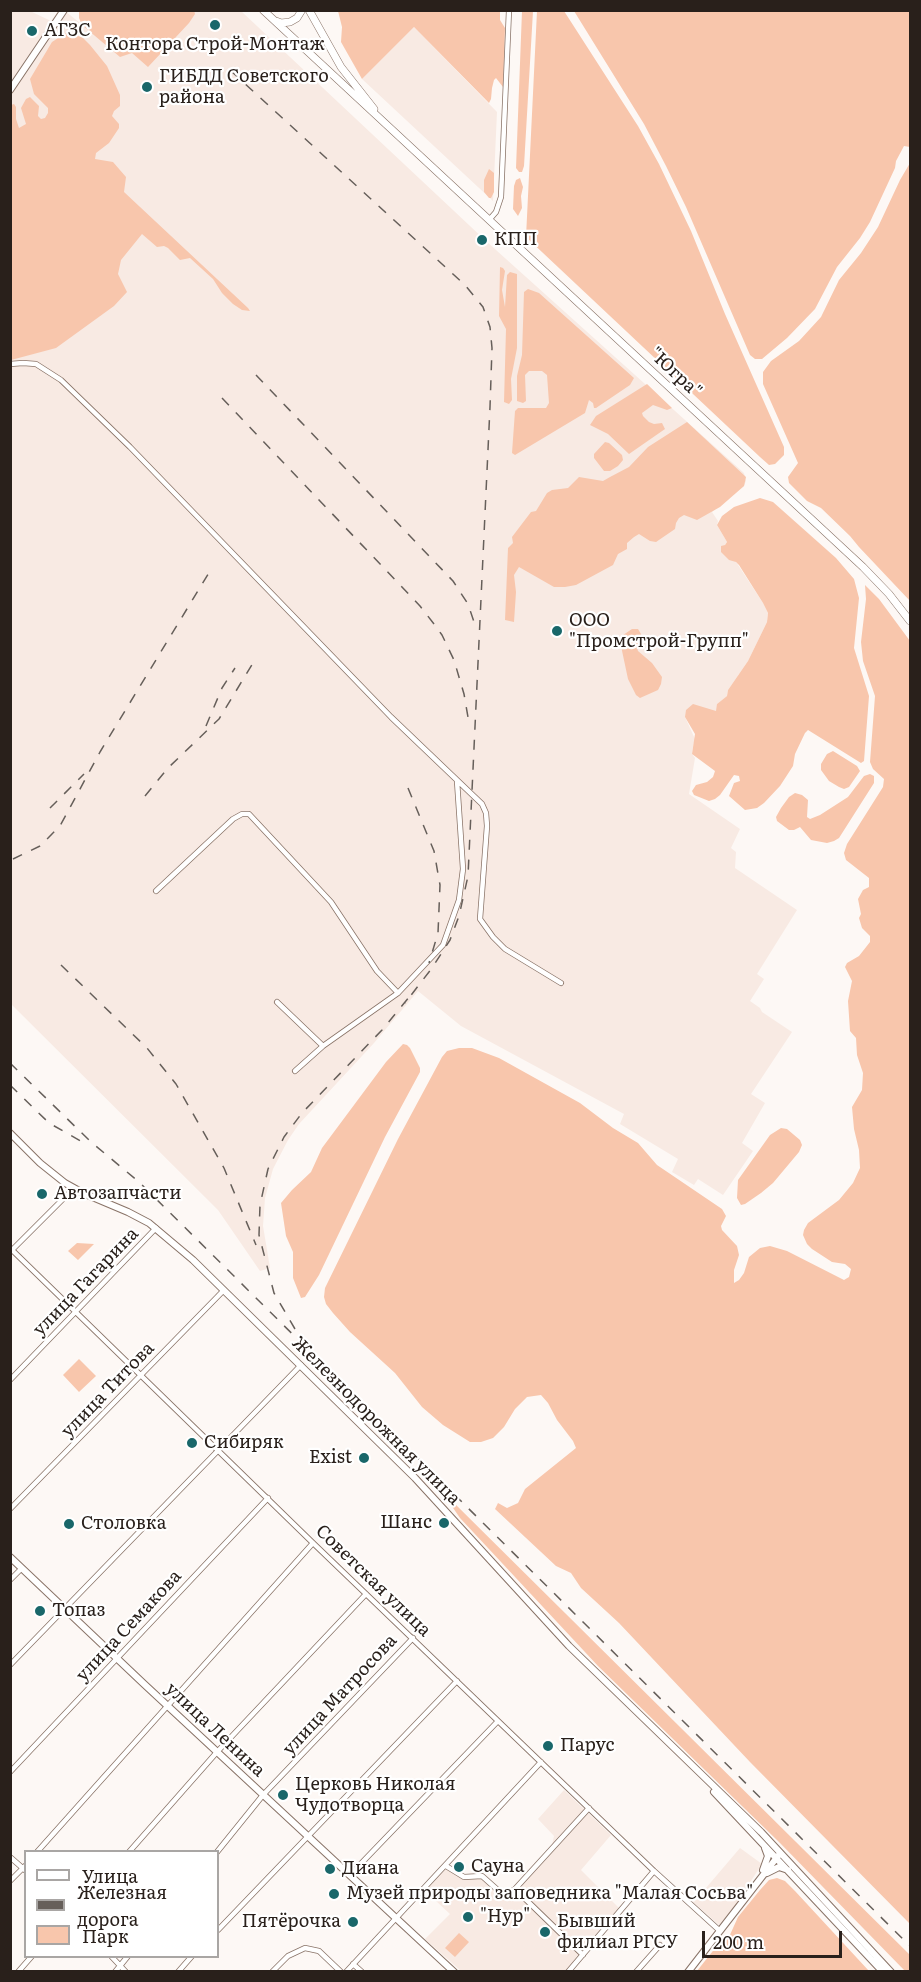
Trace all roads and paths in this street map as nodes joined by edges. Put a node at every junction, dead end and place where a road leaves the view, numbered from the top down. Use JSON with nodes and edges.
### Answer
{"nodes":[{"id":1,"x":64,"y":10,"type":"edge"},
{"id":2,"x":262,"y":10,"type":"edge"},
{"id":3,"x":302,"y":10,"type":"edge"},
{"id":4,"x":309,"y":10,"type":"edge"},
{"id":5,"x":509,"y":10,"type":"edge"},
{"id":6,"x":269,"y":16,"type":"junction"},
{"id":7,"x":10,"y":90,"type":"edge"},
{"id":8,"x":415,"y":152,"type":"junction"},
{"id":9,"x":489,"y":221,"type":"junction"},
{"id":10,"x":10,"y":364,"type":"edge"},
{"id":11,"x":910,"y":621,"type":"edge"},
{"id":12,"x":457,"y":781,"type":"junction"},
{"id":13,"x":156,"y":891,"type":"dead end"},
{"id":14,"x":561,"y":983,"type":"dead end"},
{"id":15,"x":398,"y":993,"type":"junction"},
{"id":16,"x":277,"y":1002,"type":"dead end"},
{"id":17,"x":323,"y":1046,"type":"junction"},
{"id":18,"x":295,"y":1071,"type":"dead end"},
{"id":19,"x":10,"y":1133,"type":"edge"},
{"id":20,"x":74,"y":1188,"type":"junction"},
{"id":21,"x":156,"y":1227,"type":"junction"},
{"id":22,"x":11,"y":1250,"type":"edge"},
{"id":23,"x":224,"y":1290,"type":"junction"},
{"id":24,"x":76,"y":1312,"type":"junction"},
{"id":25,"x":301,"y":1365,"type":"junction"},
{"id":26,"x":141,"y":1375,"type":"junction"},
{"id":27,"x":10,"y":1380,"type":"edge"},
{"id":28,"x":218,"y":1449,"type":"junction"},
{"id":29,"x":268,"y":1498,"type":"junction"},
{"id":30,"x":10,"y":1509,"type":"edge"},
{"id":31,"x":313,"y":1543,"type":"junction"},
{"id":32,"x":10,"y":1557,"type":"edge"},
{"id":33,"x":22,"y":1568,"type":"junction"},
{"id":34,"x":10,"y":1580,"type":"edge"},
{"id":35,"x":366,"y":1594,"type":"junction"},
{"id":36,"x":64,"y":1608,"type":"junction"},
{"id":37,"x":413,"y":1638,"type":"junction"},
{"id":38,"x":117,"y":1658,"type":"junction"},
{"id":39,"x":10,"y":1665,"type":"edge"},
{"id":40,"x":457,"y":1681,"type":"junction"},
{"id":41,"x":166,"y":1705,"type":"junction"},
{"id":42,"x":498,"y":1721,"type":"junction"},
{"id":43,"x":217,"y":1752,"type":"junction"},
{"id":44,"x":541,"y":1762,"type":"junction"},
{"id":45,"x":692,"y":1767,"type":"junction"},
{"id":46,"x":10,"y":1772,"type":"edge"},
{"id":47,"x":263,"y":1796,"type":"junction"},
{"id":48,"x":589,"y":1809,"type":"junction"},
{"id":49,"x":307,"y":1836,"type":"junction"},
{"id":50,"x":760,"y":1840,"type":"junction"},
{"id":51,"x":38,"y":1850,"type":"edge"},
{"id":52,"x":130,"y":1850,"type":"edge"},
{"id":53,"x":218,"y":1850,"type":"edge"},
{"id":54,"x":779,"y":1855,"type":"junction"},
{"id":55,"x":10,"y":1857,"type":"edge"},
{"id":56,"x":446,"y":1866,"type":"junction"},
{"id":57,"x":24,"y":1868,"type":"edge"},
{"id":58,"x":654,"y":1871,"type":"junction"},
{"id":59,"x":792,"y":1873,"type":"junction"},
{"id":60,"x":350,"y":1875,"type":"junction"},
{"id":61,"x":10,"y":1881,"type":"edge"},
{"id":62,"x":758,"y":1881,"type":"junction"},
{"id":63,"x":515,"y":1889,"type":"junction"},
{"id":64,"x":396,"y":1917,"type":"junction"},
{"id":65,"x":219,"y":1929,"type":"edge"},
{"id":66,"x":720,"y":1930,"type":"junction"},
{"id":67,"x":660,"y":1945,"type":"dead end"},
{"id":68,"x":583,"y":1955,"type":"junction"},
{"id":69,"x":30,"y":1958,"type":"edge"},
{"id":70,"x":113,"y":1958,"type":"edge"},
{"id":71,"x":126,"y":1958,"type":"edge"},
{"id":72,"x":190,"y":1958,"type":"edge"},
{"id":73,"x":353,"y":1964,"type":"junction"},
{"id":74,"x":120,"y":1966,"type":"junction"},
{"id":75,"x":18,"y":1971,"type":"edge"},
{"id":76,"x":115,"y":1971,"type":"edge"},
{"id":77,"x":126,"y":1971,"type":"edge"},
{"id":78,"x":178,"y":1971,"type":"edge"},
{"id":79,"x":272,"y":1971,"type":"edge"},
{"id":80,"x":341,"y":1971,"type":"edge"},
{"id":81,"x":346,"y":1971,"type":"edge"},
{"id":82,"x":362,"y":1971,"type":"edge"},
{"id":83,"x":454,"y":1971,"type":"edge"},
{"id":84,"x":568,"y":1971,"type":"edge"},
{"id":85,"x":636,"y":1971,"type":"edge"},
{"id":86,"x":688,"y":1971,"type":"edge"},
{"id":87,"x":882,"y":1971,"type":"edge"},
{"id":88,"x":891,"y":1971,"type":"edge"}],
"edges":[{"from":1,"to":7,"type":"main road"},
{"from":2,"to":6,"type":"highway","name":"\"Югра\""},
{"from":3,"to":6,"type":"highway"},
{"from":4,"to":8,"type":"highway","name":"\"Югра\""},
{"from":5,"to":9,"type":"street"},
{"from":6,"to":8,"type":"highway","name":"\"Югра\""},
{"from":8,"to":9,"type":"highway","name":"\"Югра\""},
{"from":9,"to":11,"type":"highway","name":"\"Югра\""},
{"from":10,"to":12,"type":"street"},
{"from":12,"to":14,"type":"street"},
{"from":12,"to":15,"type":"street"},
{"from":13,"to":15,"type":"street"},
{"from":15,"to":17,"type":"street"},
{"from":16,"to":17,"type":"street"},
{"from":17,"to":18,"type":"street"},
{"from":19,"to":20,"type":"main road","name":"Железнодорожная улица"},
{"from":20,"to":21,"type":"main road","name":"Железнодорожная улица"},
{"from":20,"to":22,"type":"street"},
{"from":21,"to":23,"type":"main road","name":"Железнодорожная улица"},
{"from":21,"to":24,"type":"street","name":"улица Гагарина"},
{"from":22,"to":24,"type":"street","name":"Советская улица"},
{"from":23,"to":25,"type":"main road","name":"Железнодорожная улица"},
{"from":23,"to":26,"type":"street","name":"улица Титова"},
{"from":24,"to":26,"type":"street","name":"Советская улица"},
{"from":24,"to":27,"type":"street","name":"улица Гагарина"},
{"from":25,"to":28,"type":"street"},
{"from":25,"to":45,"type":"main road","name":"Железнодорожная улица"},
{"from":26,"to":28,"type":"street","name":"Советская улица"},
{"from":26,"to":30,"type":"street","name":"улица Титова"},
{"from":28,"to":29,"type":"street","name":"Советская улица"},
{"from":28,"to":36,"type":"street"},
{"from":29,"to":31,"type":"street","name":"Советская улица"},
{"from":29,"to":38,"type":"street","name":"улица Семакова"},
{"from":31,"to":35,"type":"street","name":"Советская улица"},
{"from":31,"to":41,"type":"street"},
{"from":32,"to":33,"type":"main road","name":"улица Ленина"},
{"from":33,"to":34,"type":"street"},
{"from":33,"to":36,"type":"main road","name":"улица Ленина"},
{"from":35,"to":37,"type":"street","name":"Советская улица"},
{"from":35,"to":43,"type":"street"},
{"from":36,"to":38,"type":"main road","name":"улица Ленина"},
{"from":36,"to":39,"type":"street"},
{"from":37,"to":40,"type":"street","name":"Советская улица"},
{"from":37,"to":47,"type":"street","name":"улица Матросова"},
{"from":38,"to":41,"type":"main road","name":"улица Ленина"},
{"from":38,"to":46,"type":"street","name":"улица Семакова"},
{"from":40,"to":42,"type":"street","name":"Советская улица"},
{"from":40,"to":49,"type":"street"},
{"from":41,"to":43,"type":"main road","name":"улица Ленина"},
{"from":41,"to":51,"type":"street"},
{"from":42,"to":44,"type":"street","name":"Советская улица"},
{"from":42,"to":60,"type":"street"},
{"from":43,"to":47,"type":"main road","name":"улица Ленина"},
{"from":43,"to":52,"type":"street"},
{"from":44,"to":48,"type":"street","name":"Советская улица"},
{"from":44,"to":56,"type":"street"},
{"from":45,"to":50,"type":"main road","name":"Железнодорожная улица"},
{"from":45,"to":54,"type":"main road","name":"Железнодорожная улица"},
{"from":47,"to":49,"type":"main road","name":"улица Ленина"},
{"from":47,"to":53,"type":"street","name":"улица Матросова"},
{"from":48,"to":58,"type":"street","name":"Советская улица"},
{"from":48,"to":63,"type":"street"},
{"from":49,"to":60,"type":"main road","name":"улица Ленина"},
{"from":49,"to":65,"type":"street"},
{"from":50,"to":54,"type":"main road","name":"Железнодорожная улица"},
{"from":50,"to":62,"type":"main road"},
{"from":54,"to":59,"type":"main road"},
{"from":54,"to":62,"type":"main road"},
{"from":54,"to":88,"type":"main road"},
{"from":55,"to":57,"type":"street"},
{"from":56,"to":63,"type":"street"},
{"from":56,"to":64,"type":"street"},
{"from":57,"to":61,"type":"street"},
{"from":58,"to":66,"type":"street","name":"Советская улица"},
{"from":58,"to":68,"type":"street"},
{"from":59,"to":62,"type":"main road"},
{"from":59,"to":87,"type":"main road"},
{"from":60,"to":64,"type":"main road","name":"улица Ленина"},
{"from":62,"to":66,"type":"main road"},
{"from":63,"to":68,"type":"street"},
{"from":64,"to":73,"type":"street"},
{"from":64,"to":83,"type":"main road","name":"улица Ленина"},
{"from":66,"to":86,"type":"main road"},
{"from":67,"to":85,"type":"street"},
{"from":68,"to":84,"type":"street"},
{"from":69,"to":75,"type":"street"},
{"from":70,"to":74,"type":"street"},
{"from":71,"to":74,"type":"street"},
{"from":72,"to":78,"type":"street"},
{"from":73,"to":81,"type":"street"},
{"from":73,"to":82,"type":"street"},
{"from":74,"to":76,"type":"street"},
{"from":74,"to":77,"type":"street"},
{"from":79,"to":80,"type":"street"}]}
